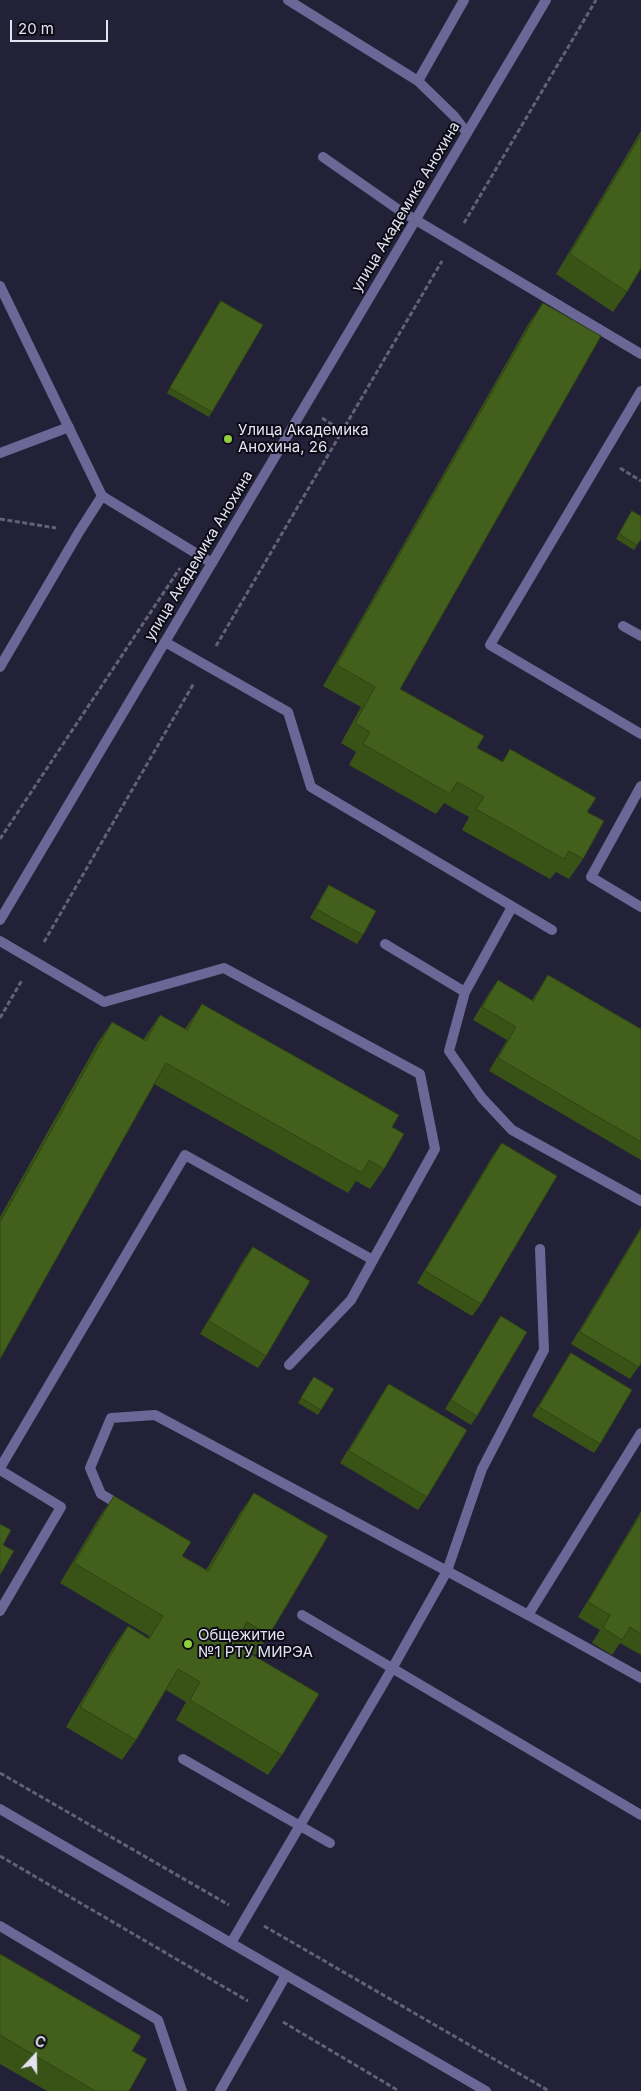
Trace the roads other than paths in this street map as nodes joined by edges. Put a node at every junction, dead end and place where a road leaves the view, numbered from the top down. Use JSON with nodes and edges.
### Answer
{"nodes":[{"id":1,"x":288,"y":0,"type":"edge"},
{"id":2,"x":464,"y":0,"type":"edge"},
{"id":3,"x":546,"y":0,"type":"edge"},
{"id":4,"x":418,"y":81,"type":"junction"},
{"id":5,"x":467,"y":133,"type":"junction"},
{"id":6,"x":323,"y":157,"type":"dead end"},
{"id":7,"x":416,"y":219,"type":"junction"},
{"id":8,"x":0,"y":286,"type":"edge"},
{"id":9,"x":641,"y":354,"type":"edge"},
{"id":10,"x":641,"y":391,"type":"edge"},
{"id":11,"x":69,"y":427,"type":"junction"},
{"id":12,"x":0,"y":453,"type":"edge"},
{"id":13,"x":102,"y":496,"type":"junction"},
{"id":14,"x":212,"y":563,"type":"junction"},
{"id":15,"x":623,"y":626,"type":"dead end"},
{"id":16,"x":641,"y":636,"type":"edge"},
{"id":17,"x":165,"y":642,"type":"junction"},
{"id":18,"x":0,"y":667,"type":"edge"},
{"id":19,"x":641,"y":734,"type":"edge"},
{"id":20,"x":641,"y":786,"type":"edge"},
{"id":21,"x":512,"y":907,"type":"junction"},
{"id":22,"x":641,"y":907,"type":"edge"},
{"id":23,"x":0,"y":920,"type":"edge"},
{"id":24,"x":552,"y":930,"type":"dead end"},
{"id":25,"x":0,"y":941,"type":"edge"},
{"id":26,"x":384,"y":944,"type":"dead end"},
{"id":27,"x":465,"y":992,"type":"junction"},
{"id":28,"x":641,"y":1201,"type":"edge"},
{"id":29,"x":540,"y":1249,"type":"dead end"},
{"id":30,"x":373,"y":1260,"type":"junction"},
{"id":31,"x":289,"y":1365,"type":"dead end"},
{"id":32,"x":641,"y":1433,"type":"edge"},
{"id":33,"x":0,"y":1469,"type":"edge"},
{"id":34,"x":134,"y":1513,"type":"edge"},
{"id":35,"x":447,"y":1571,"type":"junction"},
{"id":36,"x":0,"y":1611,"type":"edge"},
{"id":37,"x":302,"y":1615,"type":"edge"},
{"id":38,"x":528,"y":1616,"type":"junction"},
{"id":39,"x":393,"y":1667,"type":"junction"},
{"id":40,"x":641,"y":1678,"type":"edge"},
{"id":41,"x":183,"y":1759,"type":"dead end"},
{"id":42,"x":0,"y":1809,"type":"edge"},
{"id":43,"x":641,"y":1814,"type":"edge"},
{"id":44,"x":300,"y":1825,"type":"junction"},
{"id":45,"x":330,"y":1844,"type":"dead end"},
{"id":46,"x":0,"y":1926,"type":"edge"},
{"id":47,"x":231,"y":1943,"type":"junction"},
{"id":48,"x":286,"y":1975,"type":"junction"},
{"id":49,"x":182,"y":2091,"type":"edge"},
{"id":50,"x":220,"y":2091,"type":"edge"},
{"id":51,"x":486,"y":2091,"type":"edge"}],
"edges":[{"from":1,"to":4,"type":"street"},
{"from":2,"to":4,"type":"street"},
{"from":3,"to":5,"type":"street","name":"улица Академика Анохина"},
{"from":4,"to":5,"type":"street"},
{"from":5,"to":7,"type":"street","name":"улица Академика Анохина"},
{"from":6,"to":7,"type":"street"},
{"from":7,"to":9,"type":"street"},
{"from":7,"to":14,"type":"street","name":"улица Академика Анохина"},
{"from":8,"to":11,"type":"street"},
{"from":10,"to":19,"type":"street"},
{"from":11,"to":12,"type":"street"},
{"from":11,"to":13,"type":"street"},
{"from":13,"to":14,"type":"street"},
{"from":13,"to":18,"type":"street"},
{"from":14,"to":17,"type":"street","name":"улица Академика Анохина"},
{"from":15,"to":16,"type":"street"},
{"from":17,"to":21,"type":"street"},
{"from":17,"to":23,"type":"street","name":"улица Академика Анохина"},
{"from":20,"to":22,"type":"street"},
{"from":21,"to":24,"type":"street"},
{"from":21,"to":27,"type":"street"},
{"from":25,"to":30,"type":"street"},
{"from":26,"to":27,"type":"street"},
{"from":27,"to":28,"type":"street"},
{"from":29,"to":35,"type":"street"},
{"from":30,"to":31,"type":"street"},
{"from":30,"to":33,"type":"street"},
{"from":32,"to":38,"type":"street"},
{"from":33,"to":36,"type":"street"},
{"from":34,"to":35,"type":"street"},
{"from":35,"to":38,"type":"street"},
{"from":35,"to":39,"type":"street"},
{"from":37,"to":39,"type":"street"},
{"from":38,"to":40,"type":"street"},
{"from":39,"to":43,"type":"street"},
{"from":39,"to":44,"type":"street"},
{"from":41,"to":44,"type":"street"},
{"from":42,"to":47,"type":"street"},
{"from":44,"to":45,"type":"street"},
{"from":44,"to":47,"type":"street"},
{"from":46,"to":49,"type":"street"},
{"from":47,"to":48,"type":"street"},
{"from":48,"to":50,"type":"street"},
{"from":48,"to":51,"type":"street"}]}
